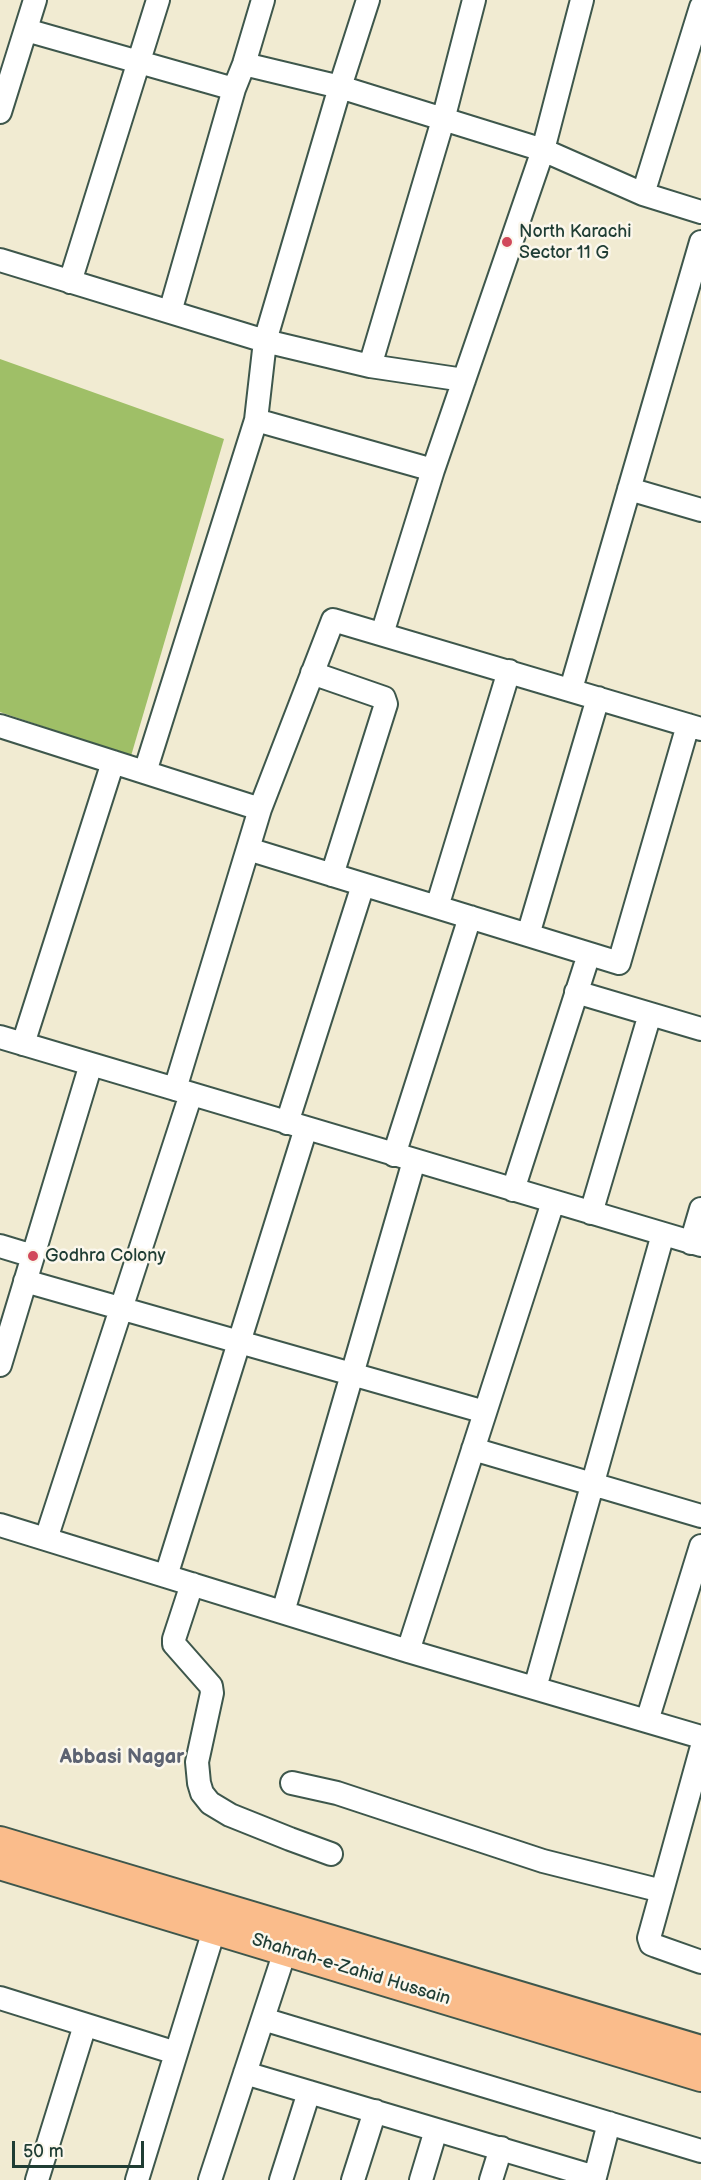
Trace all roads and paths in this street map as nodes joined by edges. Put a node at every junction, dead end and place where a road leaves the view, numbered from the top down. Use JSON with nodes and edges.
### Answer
{"nodes":[{"id":1,"x":35,"y":0,"type":"edge"},
{"id":2,"x":158,"y":0,"type":"edge"},
{"id":3,"x":263,"y":0,"type":"edge"},
{"id":4,"x":368,"y":0,"type":"edge"},
{"id":5,"x":474,"y":0,"type":"edge"},
{"id":6,"x":582,"y":0,"type":"edge"},
{"id":7,"x":701,"y":7,"type":"edge"},
{"id":8,"x":26,"y":30,"type":"junction"},
{"id":9,"x":139,"y":63,"type":"junction"},
{"id":10,"x":244,"y":64,"type":"junction"},
{"id":11,"x":340,"y":87,"type":"junction"},
{"id":12,"x":234,"y":89,"type":"junction"},
{"id":13,"x":0,"y":112,"type":"edge"},
{"id":14,"x":443,"y":120,"type":"junction"},
{"id":15,"x":543,"y":150,"type":"junction"},
{"id":16,"x":643,"y":194,"type":"junction"},
{"id":17,"x":701,"y":212,"type":"edge"},
{"id":18,"x":701,"y":242,"type":"edge"},
{"id":19,"x":0,"y":260,"type":"edge"},
{"id":20,"x":70,"y":282,"type":"junction"},
{"id":21,"x":170,"y":312,"type":"junction"},
{"id":22,"x":265,"y":341,"type":"junction"},
{"id":23,"x":370,"y":366,"type":"junction"},
{"id":24,"x":464,"y":380,"type":"junction"},
{"id":25,"x":256,"y":420,"type":"junction"},
{"id":26,"x":432,"y":470,"type":"junction"},
{"id":27,"x":629,"y":489,"type":"junction"},
{"id":28,"x":701,"y":510,"type":"edge"},
{"id":29,"x":382,"y":633,"type":"junction"},
{"id":30,"x":509,"y":671,"type":"junction"},
{"id":31,"x":312,"y":673,"type":"junction"},
{"id":32,"x":571,"y":689,"type":"junction"},
{"id":33,"x":598,"y":698,"type":"junction"},
{"id":34,"x":695,"y":727,"type":"edge"},
{"id":35,"x":1,"y":729,"type":"edge"},
{"id":36,"x":113,"y":762,"type":"junction"},
{"id":37,"x":145,"y":772,"type":"junction"},
{"id":38,"x":260,"y":809,"type":"junction"},
{"id":39,"x":248,"y":849,"type":"junction"},
{"id":40,"x":332,"y":875,"type":"junction"},
{"id":41,"x":363,"y":885,"type":"junction"},
{"id":42,"x":437,"y":907,"type":"junction"},
{"id":43,"x":470,"y":917,"type":"junction"},
{"id":44,"x":528,"y":935,"type":"junction"},
{"id":45,"x":589,"y":954,"type":"junction"},
{"id":46,"x":576,"y":992,"type":"junction"},
{"id":47,"x":650,"y":1014,"type":"junction"},
{"id":48,"x":701,"y":1029,"type":"edge"},
{"id":49,"x":0,"y":1037,"type":"edge"},
{"id":50,"x":23,"y":1044,"type":"junction"},
{"id":51,"x":91,"y":1064,"type":"junction"},
{"id":52,"x":183,"y":1091,"type":"junction"},
{"id":53,"x":297,"y":1125,"type":"junction"},
{"id":54,"x":404,"y":1158,"type":"junction"},
{"id":55,"x":513,"y":1190,"type":"junction"},
{"id":56,"x":553,"y":1202,"type":"junction"},
{"id":57,"x":701,"y":1209,"type":"edge"},
{"id":58,"x":591,"y":1213,"type":"junction"},
{"id":59,"x":663,"y":1234,"type":"junction"},
{"id":60,"x":696,"y":1244,"type":"edge"},
{"id":61,"x":0,"y":1246,"type":"edge"},
{"id":62,"x":33,"y":1256,"type":"junction"},
{"id":63,"x":26,"y":1281,"type":"junction"},
{"id":64,"x":121,"y":1308,"type":"junction"},
{"id":65,"x":239,"y":1342,"type":"junction"},
{"id":66,"x":0,"y":1365,"type":"edge"},
{"id":67,"x":353,"y":1374,"type":"junction"},
{"id":68,"x":485,"y":1412,"type":"junction"},
{"id":69,"x":473,"y":1449,"type":"junction"},
{"id":70,"x":592,"y":1484,"type":"junction"},
{"id":71,"x":701,"y":1516,"type":"edge"},
{"id":72,"x":0,"y":1525,"type":"edge"},
{"id":73,"x":46,"y":1539,"type":"junction"},
{"id":74,"x":701,"y":1546,"type":"edge"},
{"id":75,"x":166,"y":1576,"type":"junction"},
{"id":76,"x":192,"y":1584,"type":"junction"},
{"id":77,"x":284,"y":1612,"type":"junction"},
{"id":78,"x":408,"y":1651,"type":"junction"},
{"id":79,"x":535,"y":1688,"type":"junction"},
{"id":80,"x":647,"y":1721,"type":"junction"},
{"id":81,"x":701,"y":1737,"type":"edge"},
{"id":82,"x":701,"y":1750,"type":"edge"},
{"id":83,"x":292,"y":1783,"type":"dead end"},
{"id":84,"x":0,"y":1841,"type":"edge"},
{"id":85,"x":331,"y":1854,"type":"dead end"},
{"id":86,"x":0,"y":1865,"type":"edge"},
{"id":87,"x":662,"y":1892,"type":"junction"},
{"id":88,"x":218,"y":1918,"type":"junction"},
{"id":89,"x":289,"y":1939,"type":"junction"},
{"id":90,"x":701,"y":1962,"type":"edge"},
{"id":91,"x":0,"y":1998,"type":"edge"},
{"id":92,"x":263,"y":2019,"type":"junction"},
{"id":93,"x":85,"y":2025,"type":"junction"},
{"id":94,"x":701,"y":2050,"type":"edge"},
{"id":95,"x":176,"y":2053,"type":"junction"},
{"id":96,"x":245,"y":2073,"type":"junction"},
{"id":97,"x":701,"y":2077,"type":"edge"},
{"id":98,"x":309,"y":2092,"type":"junction"},
{"id":99,"x":375,"y":2111,"type":"junction"},
{"id":100,"x":609,"y":2123,"type":"junction"},
{"id":101,"x":436,"y":2130,"type":"junction"},
{"id":102,"x":501,"y":2148,"type":"junction"},
{"id":103,"x":701,"y":2151,"type":"edge"},
{"id":104,"x":574,"y":2175,"type":"edge"},
{"id":105,"x":140,"y":2179,"type":"edge"},
{"id":106,"x":37,"y":2180,"type":"edge"},
{"id":107,"x":210,"y":2180,"type":"edge"},
{"id":108,"x":281,"y":2180,"type":"edge"},
{"id":109,"x":353,"y":2180,"type":"edge"},
{"id":110,"x":421,"y":2180,"type":"edge"},
{"id":111,"x":491,"y":2180,"type":"edge"}],
"edges":[{"from":1,"to":8,"type":"street"},
{"from":2,"to":9,"type":"street"},
{"from":3,"to":10,"type":"street"},
{"from":4,"to":11,"type":"street"},
{"from":5,"to":14,"type":"street"},
{"from":6,"to":15,"type":"street"},
{"from":7,"to":16,"type":"street"},
{"from":8,"to":9,"type":"street"},
{"from":8,"to":13,"type":"street"},
{"from":9,"to":12,"type":"street"},
{"from":9,"to":20,"type":"street"},
{"from":10,"to":11,"type":"street"},
{"from":10,"to":12,"type":"street"},
{"from":11,"to":14,"type":"street"},
{"from":11,"to":22,"type":"street"},
{"from":12,"to":21,"type":"street"},
{"from":14,"to":15,"type":"street"},
{"from":14,"to":23,"type":"street"},
{"from":15,"to":16,"type":"street"},
{"from":15,"to":24,"type":"street"},
{"from":16,"to":17,"type":"street"},
{"from":18,"to":27,"type":"street"},
{"from":19,"to":20,"type":"street"},
{"from":20,"to":21,"type":"street"},
{"from":21,"to":22,"type":"street"},
{"from":22,"to":23,"type":"street"},
{"from":22,"to":25,"type":"street"},
{"from":23,"to":24,"type":"street"},
{"from":24,"to":26,"type":"street"},
{"from":25,"to":26,"type":"street"},
{"from":25,"to":37,"type":"street"},
{"from":26,"to":29,"type":"street"},
{"from":27,"to":28,"type":"street"},
{"from":27,"to":32,"type":"street"},
{"from":29,"to":30,"type":"street"},
{"from":29,"to":31,"type":"street"},
{"from":30,"to":32,"type":"street"},
{"from":30,"to":42,"type":"street"},
{"from":31,"to":38,"type":"street"},
{"from":31,"to":40,"type":"street"},
{"from":32,"to":33,"type":"street"},
{"from":33,"to":34,"type":"street"},
{"from":33,"to":44,"type":"street"},
{"from":34,"to":45,"type":"street"},
{"from":35,"to":36,"type":"street"},
{"from":36,"to":37,"type":"street"},
{"from":36,"to":50,"type":"street"},
{"from":37,"to":38,"type":"street"},
{"from":38,"to":39,"type":"street"},
{"from":39,"to":40,"type":"street"},
{"from":39,"to":52,"type":"street"},
{"from":40,"to":41,"type":"street"},
{"from":41,"to":42,"type":"street"},
{"from":41,"to":53,"type":"street"},
{"from":42,"to":43,"type":"street"},
{"from":43,"to":44,"type":"street"},
{"from":43,"to":54,"type":"street"},
{"from":44,"to":45,"type":"street"},
{"from":45,"to":46,"type":"street"},
{"from":46,"to":47,"type":"street"},
{"from":46,"to":55,"type":"street"},
{"from":47,"to":48,"type":"street"},
{"from":47,"to":58,"type":"street"},
{"from":49,"to":50,"type":"street"},
{"from":50,"to":51,"type":"street"},
{"from":51,"to":52,"type":"street"},
{"from":51,"to":62,"type":"street"},
{"from":52,"to":53,"type":"street"},
{"from":52,"to":64,"type":"street"},
{"from":53,"to":54,"type":"street"},
{"from":53,"to":65,"type":"street"},
{"from":54,"to":55,"type":"street"},
{"from":54,"to":67,"type":"street"},
{"from":55,"to":56,"type":"street"},
{"from":56,"to":58,"type":"street"},
{"from":56,"to":68,"type":"street"},
{"from":57,"to":60,"type":"street"},
{"from":58,"to":59,"type":"street"},
{"from":59,"to":60,"type":"street"},
{"from":59,"to":70,"type":"street"},
{"from":61,"to":62,"type":"street"},
{"from":62,"to":63,"type":"street"},
{"from":63,"to":64,"type":"street"},
{"from":63,"to":66,"type":"street"},
{"from":64,"to":65,"type":"street"},
{"from":64,"to":73,"type":"street"},
{"from":65,"to":67,"type":"street"},
{"from":65,"to":75,"type":"street"},
{"from":67,"to":68,"type":"street"},
{"from":67,"to":77,"type":"street"},
{"from":68,"to":69,"type":"street"},
{"from":69,"to":70,"type":"street"},
{"from":69,"to":78,"type":"street"},
{"from":70,"to":71,"type":"street"},
{"from":70,"to":79,"type":"street"},
{"from":72,"to":73,"type":"street"},
{"from":73,"to":75,"type":"street"},
{"from":74,"to":80,"type":"street"},
{"from":75,"to":76,"type":"street"},
{"from":76,"to":77,"type":"street"},
{"from":76,"to":85,"type":"street"},
{"from":77,"to":78,"type":"street"},
{"from":78,"to":79,"type":"street"},
{"from":79,"to":80,"type":"street"},
{"from":80,"to":81,"type":"street"},
{"from":82,"to":87,"type":"street"},
{"from":83,"to":87,"type":"street"},
{"from":84,"to":88,"type":"main road","name":"Shahrah-e-Zahid Hussain"},
{"from":86,"to":88,"type":"main road","name":"Shahrah-e-Zahid Hussain"},
{"from":87,"to":90,"type":"street"},
{"from":88,"to":89,"type":"main road","name":"Shahrah-e-Zahid Hussain"},
{"from":88,"to":95,"type":"street"},
{"from":89,"to":92,"type":"street"},
{"from":89,"to":94,"type":"main road","name":"Shahrah-e-Zahid Hussain"},
{"from":89,"to":97,"type":"main road","name":"Shahrah-e-Zahid Hussain"},
{"from":91,"to":93,"type":"street"},
{"from":92,"to":96,"type":"street"},
{"from":92,"to":100,"type":"street"},
{"from":93,"to":95,"type":"street"},
{"from":93,"to":106,"type":"street"},
{"from":95,"to":105,"type":"street"},
{"from":96,"to":98,"type":"street"},
{"from":96,"to":107,"type":"street"},
{"from":98,"to":99,"type":"street"},
{"from":98,"to":108,"type":"street"},
{"from":99,"to":101,"type":"street"},
{"from":99,"to":109,"type":"street"},
{"from":100,"to":103,"type":"street"},
{"from":100,"to":104,"type":"street"},
{"from":101,"to":102,"type":"street"},
{"from":101,"to":110,"type":"street"},
{"from":102,"to":104,"type":"street"},
{"from":102,"to":111,"type":"street"}]}
